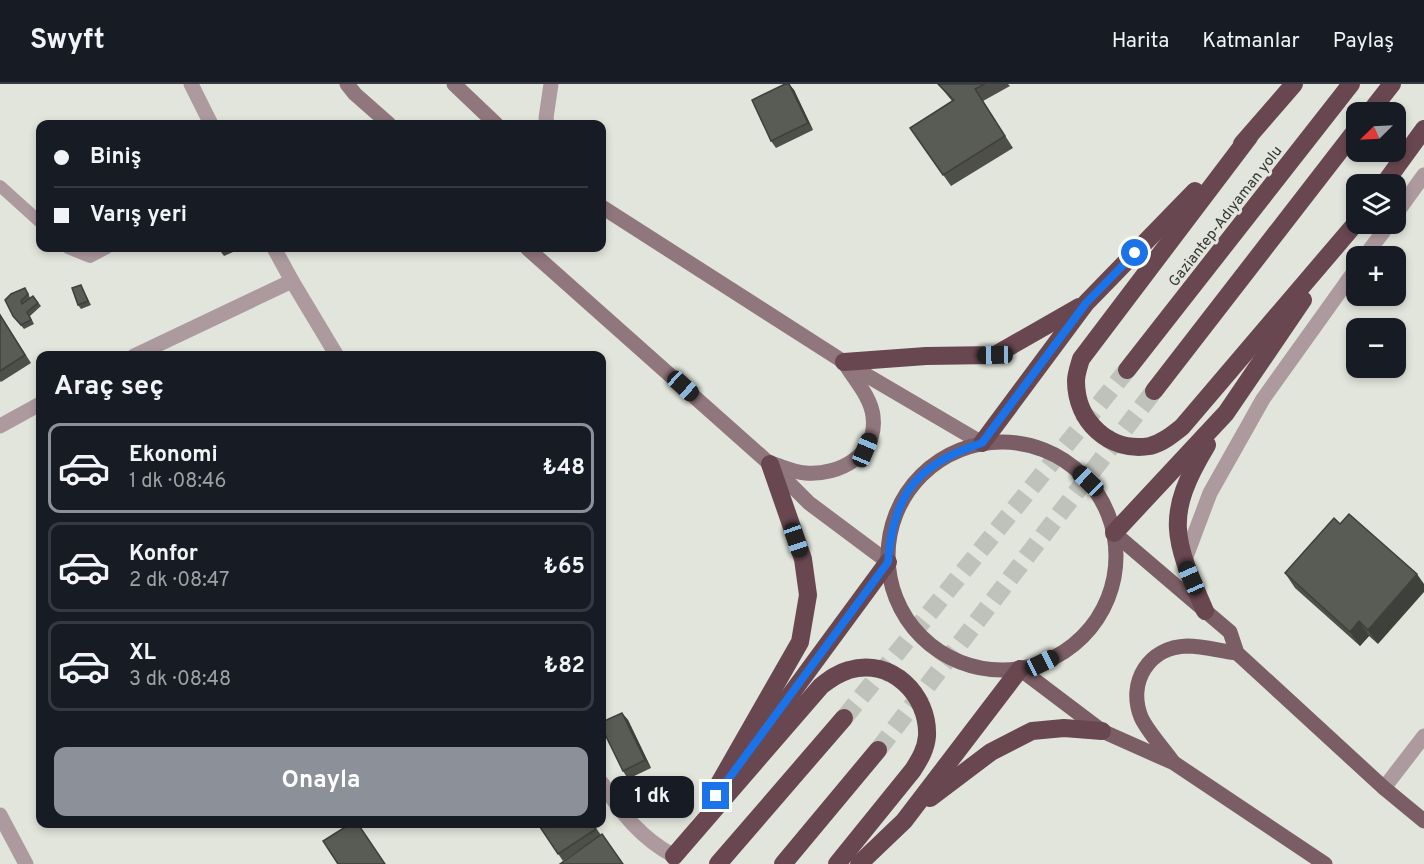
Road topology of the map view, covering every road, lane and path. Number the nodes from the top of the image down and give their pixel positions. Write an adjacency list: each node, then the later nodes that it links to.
1 (191, 84): 9 (street)
2 (347, 84): 10 (street)
3 (454, 84): 11 (street)
4 (551, 84): 12 (street)
5 (1294, 84): 14 (highway)
6 (1351, 84): 34 (highway, Gaziantep-Adıyaman yolu)
7 (1392, 84): 8 (highway)
8 (1378, 102)
9 (209, 120)
10 (384, 120)
11 (492, 120)
12 (547, 120)
13 (1424, 129): 16 (highway)
14 (1248, 137): 22 (highway); 30 (highway)
15 (1346, 143): 35 (highway)
16 (1391, 174)
17 (1424, 175): 19 (street)
18 (0, 186): 21 (lane)
19 (1406, 200)
20 (606, 210): 33 (street)
21 (36, 218)
22 (1347, 234)
23 (1348, 234): 37 (highway)
24 (78, 252): 25 (lane)
25 (99, 252)
26 (276, 252): 28 (street)
27 (532, 252): 40 (street)
28 (292, 281): 31 (street); 32 (street)
29 (1346, 283): 43 (street)
30 (1086, 303): 33 (highway); 39 (highway)
31 (145, 351)
32 (334, 351)
33 (844, 362): 39 (street); 40 (street)
34 (1127, 370)
35 (1154, 391)
36 (36, 406): 38 (street)
37 (1226, 413): 41 (highway); 43 (highway)
38 (0, 426)
39 (982, 443): 41 (main road); 42 (main road)
40 (770, 464): 42 (street); 54 (highway)
41 (1114, 533): 44 (main road); 46 (main road)
42 (888, 562): 46 (main road); 54 (highway)
43 (1184, 562): 44 (highway)
44 (1205, 611): 45 (main road)
45 (1237, 653): 51 (main road); 53 (main road)
46 (1020, 669): 48 (main road); 56 (highway)
47 (844, 718): 60 (highway)
48 (1102, 731): 51 (main road); 56 (highway)
49 (1424, 736): 53 (street)
50 (878, 750): 61 (highway)
51 (1174, 763): 64 (main road)
52 (606, 788): 58 (street)
53 (1384, 788): 57 (main road)
54 (702, 814): 58 (highway)
55 (0, 815): 59 (street)
56 (904, 820): 63 (highway)
57 (1424, 820)
58 (670, 860): 62 (highway)
59 (26, 864)
60 (718, 864)
61 (783, 864)
62 (837, 864)
63 (859, 864)
64 (1326, 864)

